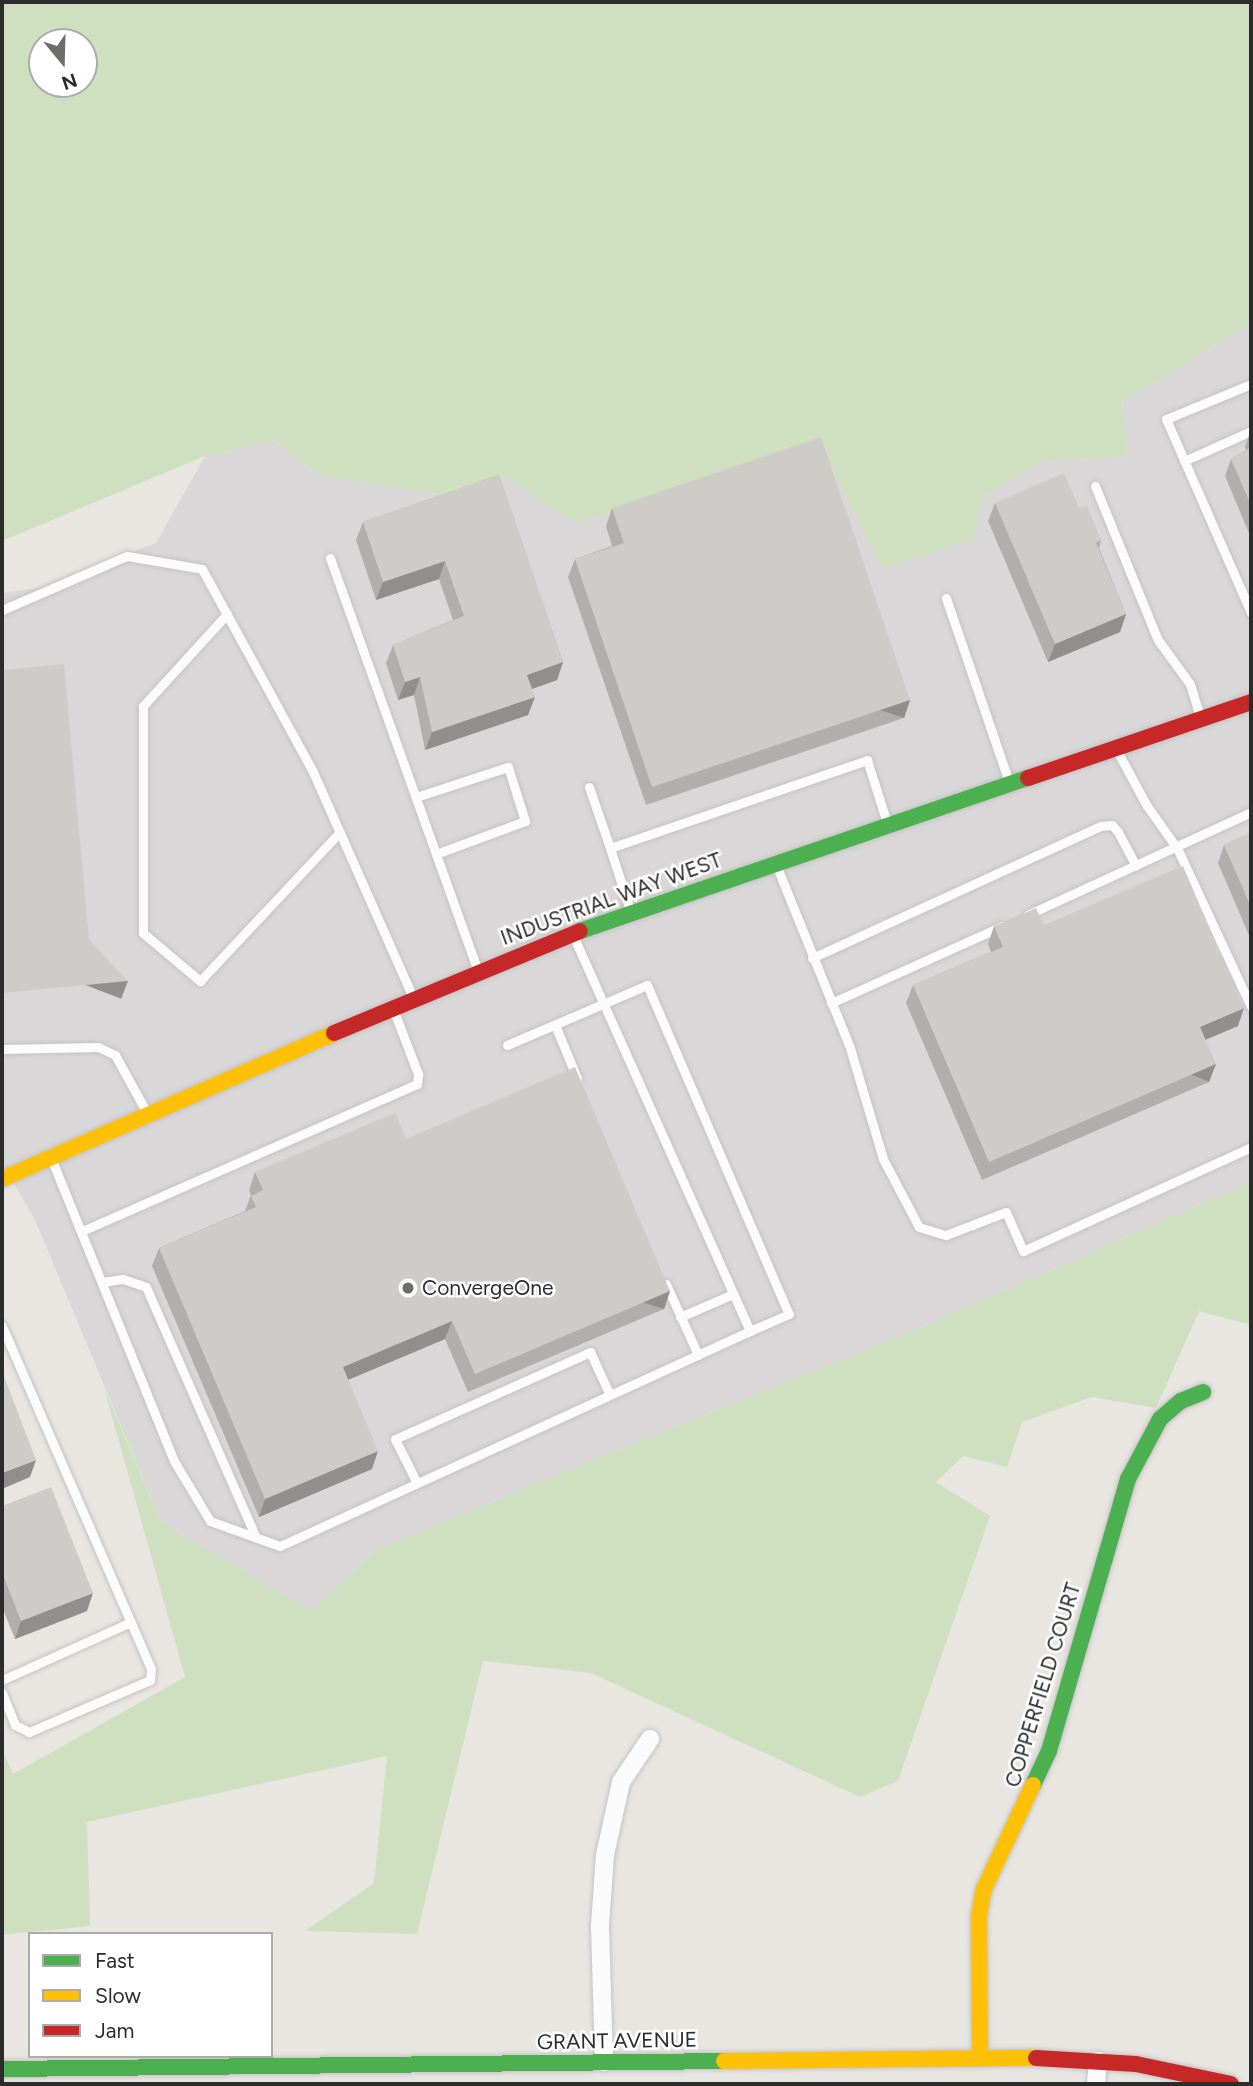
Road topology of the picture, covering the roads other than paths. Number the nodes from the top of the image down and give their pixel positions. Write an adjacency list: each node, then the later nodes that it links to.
1 (1251, 384): 3 (lane)
2 (1251, 431): 3 (lane)
3 (1184, 461): 8 (lane)
4 (1095, 486): 11 (lane)
5 (330, 558): 15 (lane)
6 (946, 598): 13 (lane)
7 (2, 610): 9 (lane)
8 (1251, 613)
9 (227, 614): 18 (lane); 18 (lane)
10 (1251, 702): 11 (street, INDUSTRIAL WAY WEST)
11 (1200, 719): 12 (street, INDUSTRIAL WAY WEST)
12 (1115, 748): 13 (street, INDUSTRIAL WAY WEST); 20 (lane)
13 (1010, 783): 17 (street, INDUSTRIAL WAY WEST)
14 (589, 787): 19 (lane)
15 (416, 797): 21 (lane); 21 (lane)
16 (1251, 812): 20 (lane)
17 (887, 825): 19 (lane); 22 (street, INDUSTRIAL WAY WEST)
18 (340, 832): 30 (lane)
19 (610, 848): 24 (lane)
20 (1177, 848): 23 (lane); 34 (lane)
21 (436, 854): 29 (lane)
22 (776, 863): 24 (street, INDUSTRIAL WAY WEST); 28 (lane)
23 (1136, 866): 25 (lane); 28 (lane)
24 (631, 913): 27 (street, INDUSTRIAL WAY WEST)
25 (1022, 918)
26 (1009, 923): 31 (lane)
27 (572, 934): 29 (street, INDUSTRIAL WAY WEST); 32 (lane)
28 (812, 958): 31 (lane)
29 (478, 971): 30 (street, INDUSTRIAL WAY WEST)
30 (414, 998): 33 (street, INDUSTRIAL WAY WEST)
31 (831, 1003): 40 (lane)
32 (603, 1004): 35 (lane); 46 (lane); 49 (lane)
33 (392, 1007): 39 (street, INDUSTRIAL WAY WEST); 43 (lane)
34 (1251, 1007)
35 (555, 1025): 36 (lane); 38 (lane)
36 (507, 1045)
37 (2, 1049): 39 (lane)
38 (582, 1088)
39 (148, 1114): 41 (street, INDUSTRIAL WAY WEST)
40 (1251, 1147)
41 (51, 1157): 42 (street, INDUSTRIAL WAY WEST); 43 (lane)
42 (2, 1179)
43 (82, 1231): 45 (lane)
44 (664, 1279): 47 (lane)
45 (103, 1282): 54 (lane); 54 (lane)
46 (733, 1294): 47 (lane); 49 (lane)
47 (680, 1317): 50 (lane)
48 (2, 1328): 55 (lane)
49 (750, 1331): 50 (lane)
50 (698, 1355): 52 (lane)
51 (1203, 1392): 59 (street, COPPERFIELD COURT)
52 (610, 1395): 53 (lane); 53 (lane)
53 (417, 1483): 54 (lane)
54 (256, 1537)
55 (131, 1622): 56 (lane); 57 (lane)
56 (2, 1680)
57 (2, 1693)
58 (650, 1740): 61 (street)
59 (980, 2058): 60 (street, GRANT AVENUE); 61 (street, GRANT AVENUE)
60 (1098, 2061): 63 (street); 64 (street, GRANT AVENUE)
61 (604, 2062): 62 (street, GRANT AVENUE)
62 (2, 2069)
63 (1096, 2084)
64 (1231, 2084)

